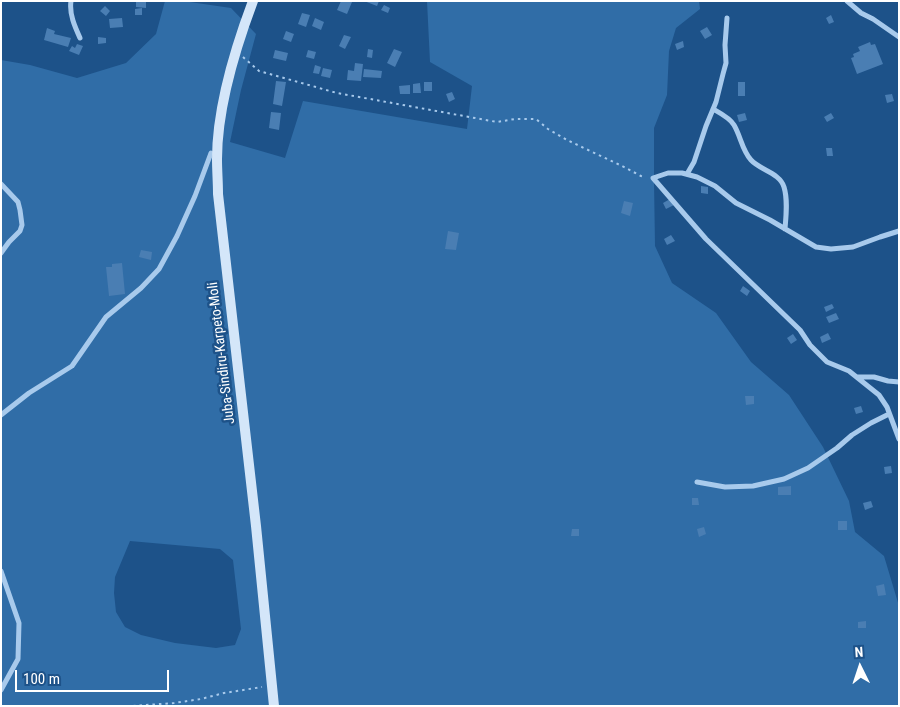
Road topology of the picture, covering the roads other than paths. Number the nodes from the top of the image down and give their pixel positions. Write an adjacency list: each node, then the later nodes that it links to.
1 (71, 1): 6 (street)
2 (253, 1): 22 (main road, Juba-Sindiru-Karpeto-Moli)
3 (847, 1): 5 (street)
4 (727, 18): 7 (street)
5 (899, 37)
6 (80, 38)
7 (713, 108): 9 (street); 11 (street)
8 (211, 153): 17 (street)
9 (686, 174): 11 (street); 14 (street)
10 (1, 184): 13 (street)
11 (785, 230): 12 (street)
12 (899, 231)
13 (1, 253)
14 (857, 377): 15 (street); 16 (street)
15 (899, 382)
16 (889, 414): 18 (street); 19 (street)
17 (1, 415)
18 (899, 439)
19 (697, 482)
20 (1, 571): 21 (street)
21 (1, 690)
22 (274, 706)

